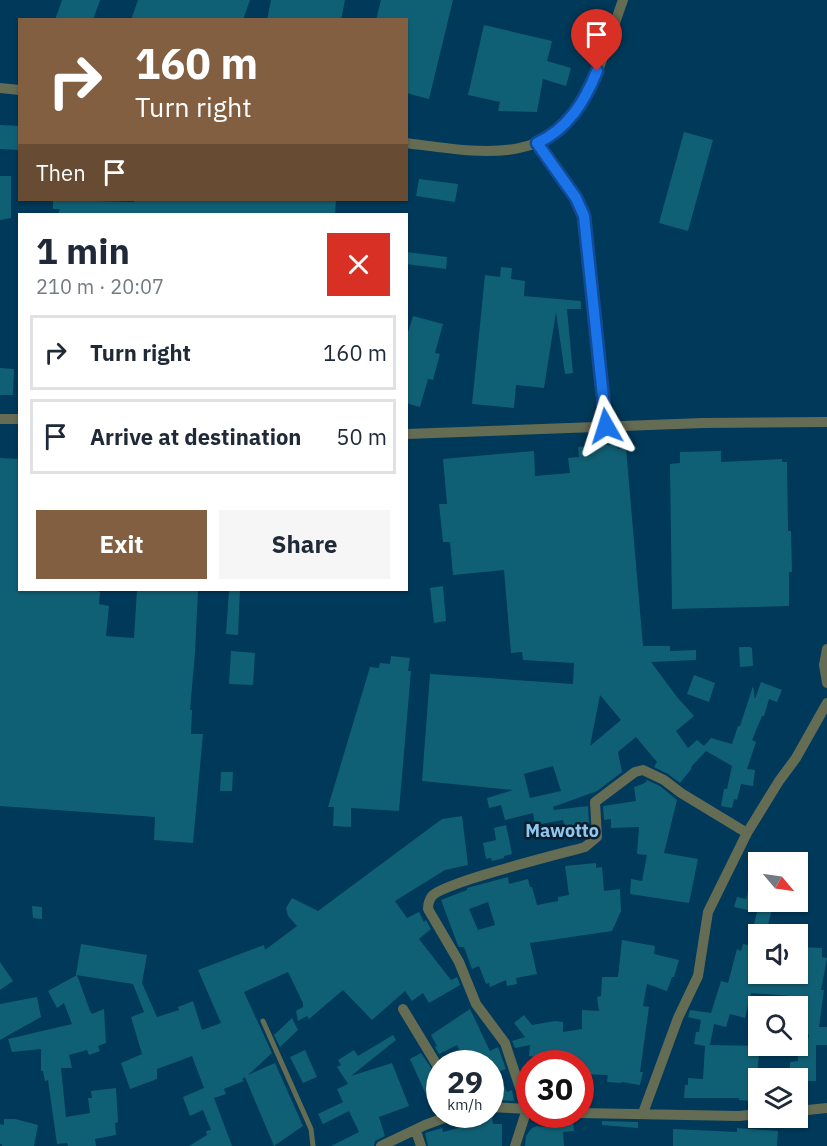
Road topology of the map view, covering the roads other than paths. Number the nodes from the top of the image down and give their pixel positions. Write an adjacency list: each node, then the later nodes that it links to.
1 (623, 0): 5 (street)
2 (0, 88): 3 (street)
3 (18, 90)
4 (408, 142): 5 (street)
5 (537, 143): 9 (street)
6 (0, 418): 7 (street)
7 (18, 419)
8 (827, 422): 9 (street)
9 (606, 426): 10 (street)
10 (408, 434)
11 (827, 649): 12 (street)
12 (827, 683)
13 (827, 703): 14 (street)
14 (747, 833): 18 (street); 22 (street)
15 (403, 1009): 17 (street)
16 (263, 1021): 27 (lane)
17 (428, 1050)
18 (516, 1076)
19 (827, 1108): 20 (street)
20 (808, 1110)
21 (594, 1113): 22 (street)
22 (643, 1113): 23 (street)
23 (748, 1115)
24 (426, 1127): 26 (street)
25 (521, 1128): 30 (street)
26 (416, 1131): 28 (street); 29 (street)
27 (313, 1146)
28 (381, 1146)
29 (421, 1146)
30 (515, 1146)

